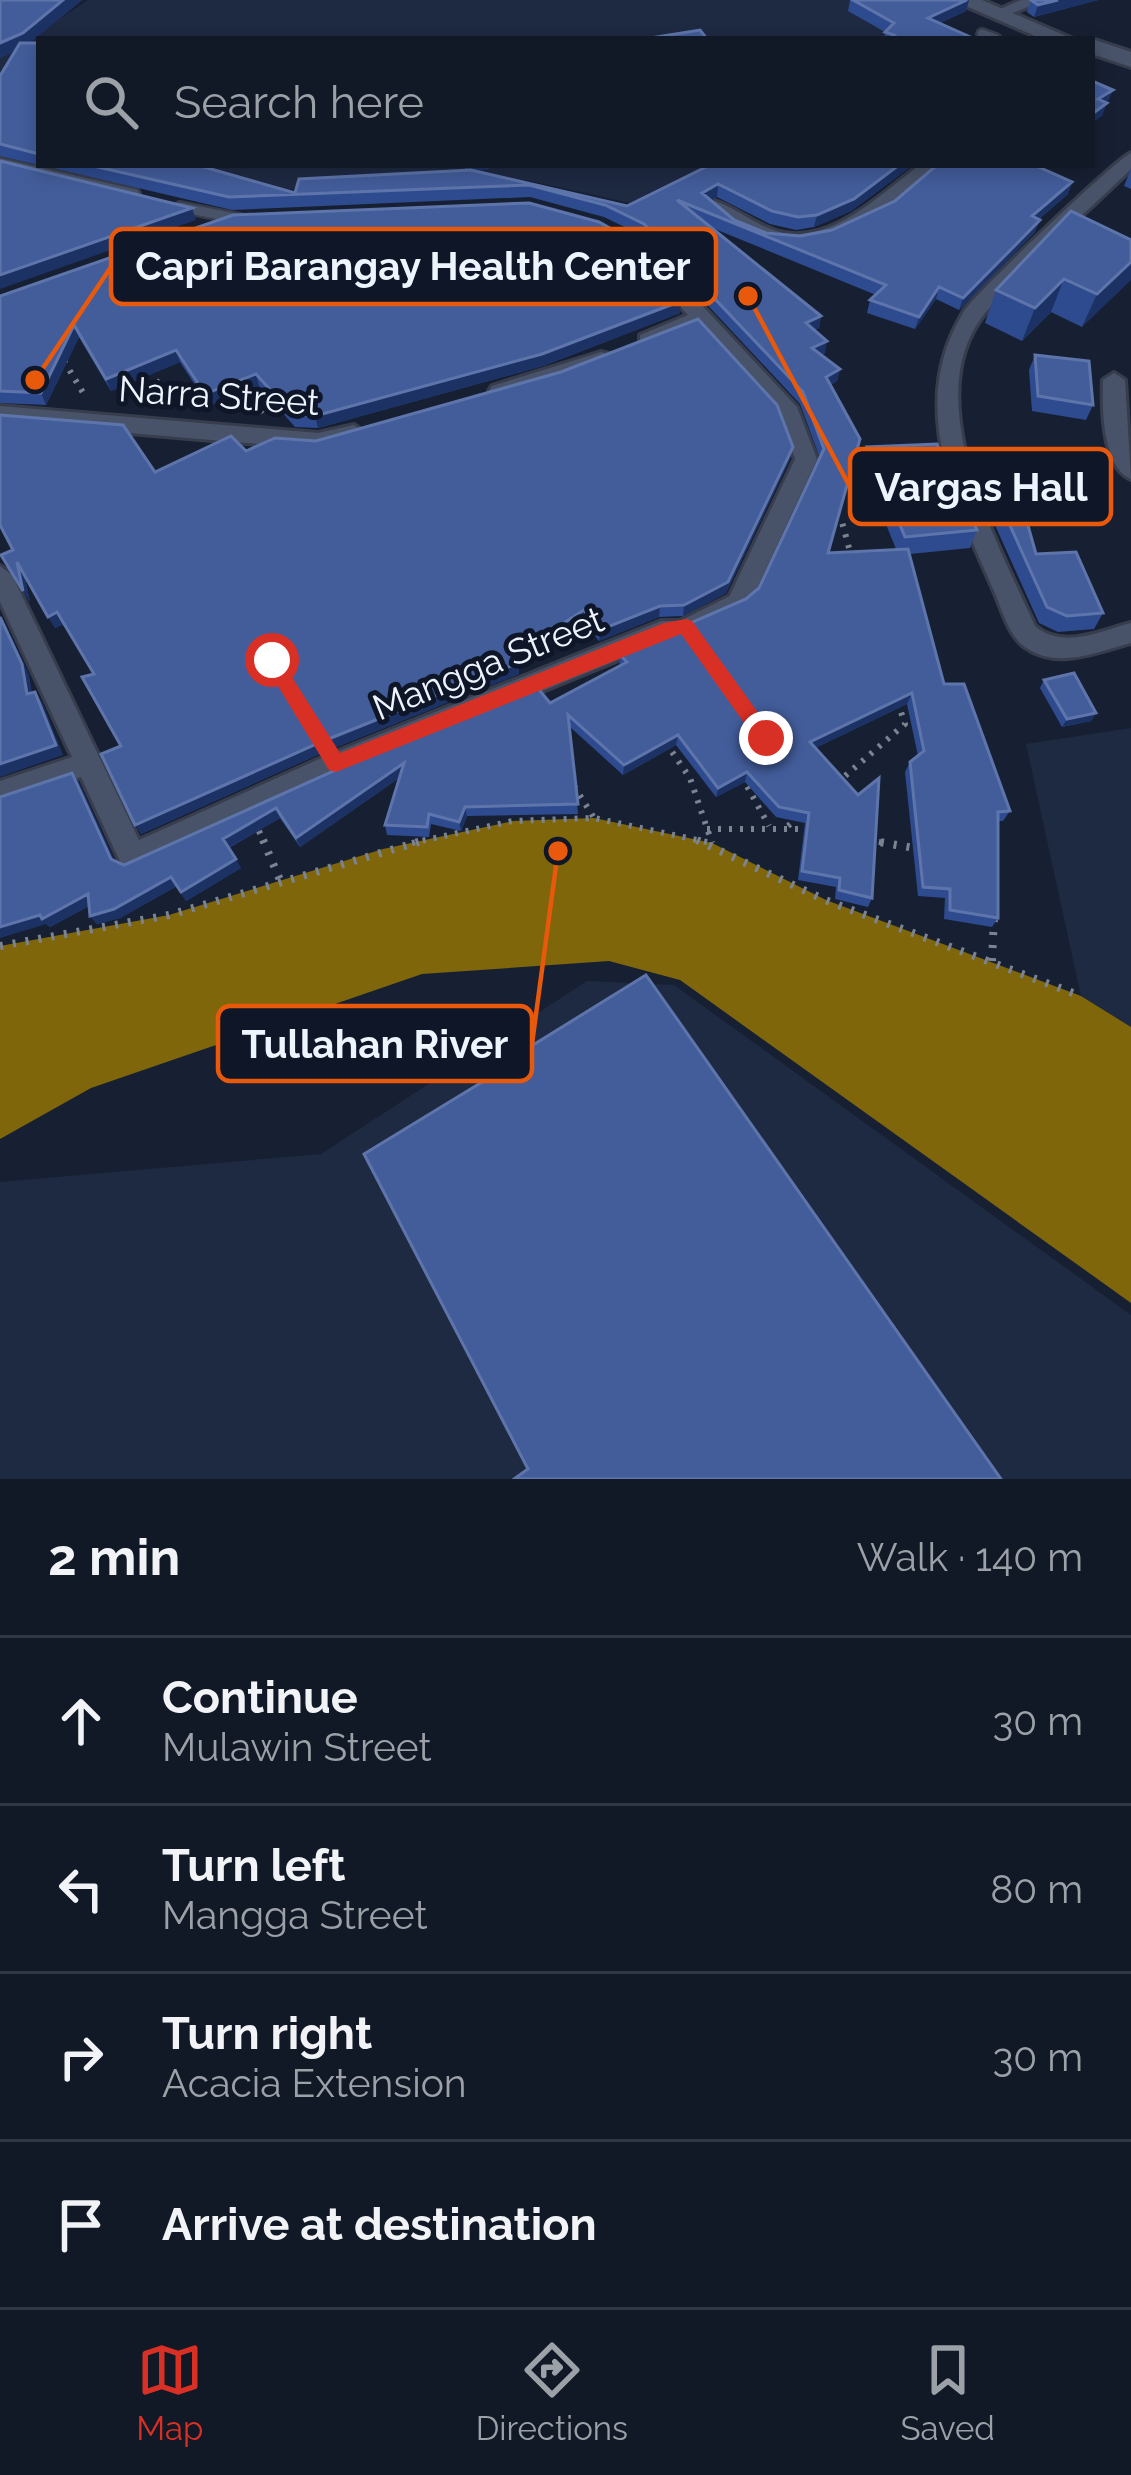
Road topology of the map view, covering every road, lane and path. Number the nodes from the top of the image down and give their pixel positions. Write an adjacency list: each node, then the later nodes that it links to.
1 (963, 0): 3 (street)
2 (1037, 0): 3 (street)
3 (997, 14): 6 (street)
4 (982, 34): 5 (lane)
5 (988, 36)
6 (1054, 36)
7 (1095, 47): 8 (street)
8 (1128, 58)
9 (1131, 159): 36 (street)
10 (0, 163): 12 (lane)
11 (928, 168): 14 (street)
12 (155, 200)
13 (171, 205): 15 (lane)
14 (715, 207)
15 (230, 219): 16 (lane); 17 (street)
16 (262, 219)
17 (196, 231)
18 (625, 239): 19 (street)
19 (702, 316): 24 (street); 31 (street)
20 (55, 346): 26 (path)
21 (150, 372): 27 (path)
22 (1114, 380): 30 (street)
23 (240, 382): 29 (path)
24 (470, 400)
25 (0, 414): 26 (street, Narra Street)
26 (99, 419): 27 (street, Narra Street)
27 (188, 428): 29 (street, Narra Street)
28 (372, 429): 29 (street, Narra Street)
29 (281, 438)
30 (1131, 471)
31 (783, 509): 32 (path); 34 (street)
32 (854, 565)
33 (0, 575): 39 (street)
34 (740, 597): 35 (lane, Mangga Street)
35 (670, 628): 44 (street, Mangga Street)
36 (1131, 633)
37 (897, 698): 43 (path)
38 (658, 730): 49 (path)
39 (88, 764): 42 (street); 44 (street, Mangga Street)
40 (740, 772): 47 (path)
41 (568, 778): 46 (path)
42 (0, 794)
43 (821, 797)
44 (248, 803): 54 (path)
45 (805, 811): 48 (path)
46 (594, 818): 52 (path); 54 (path)
47 (769, 826): 48 (path); 49 (path)
48 (788, 826): 50 (path)
49 (707, 829): 52 (path)
50 (811, 830)
51 (858, 838): 53 (path)
52 (712, 843): 57 (path)
53 (927, 850)
54 (280, 880): 56 (path)
55 (994, 902): 57 (path)
56 (0, 946)
57 (992, 961): 58 (path)
58 (1081, 996)

